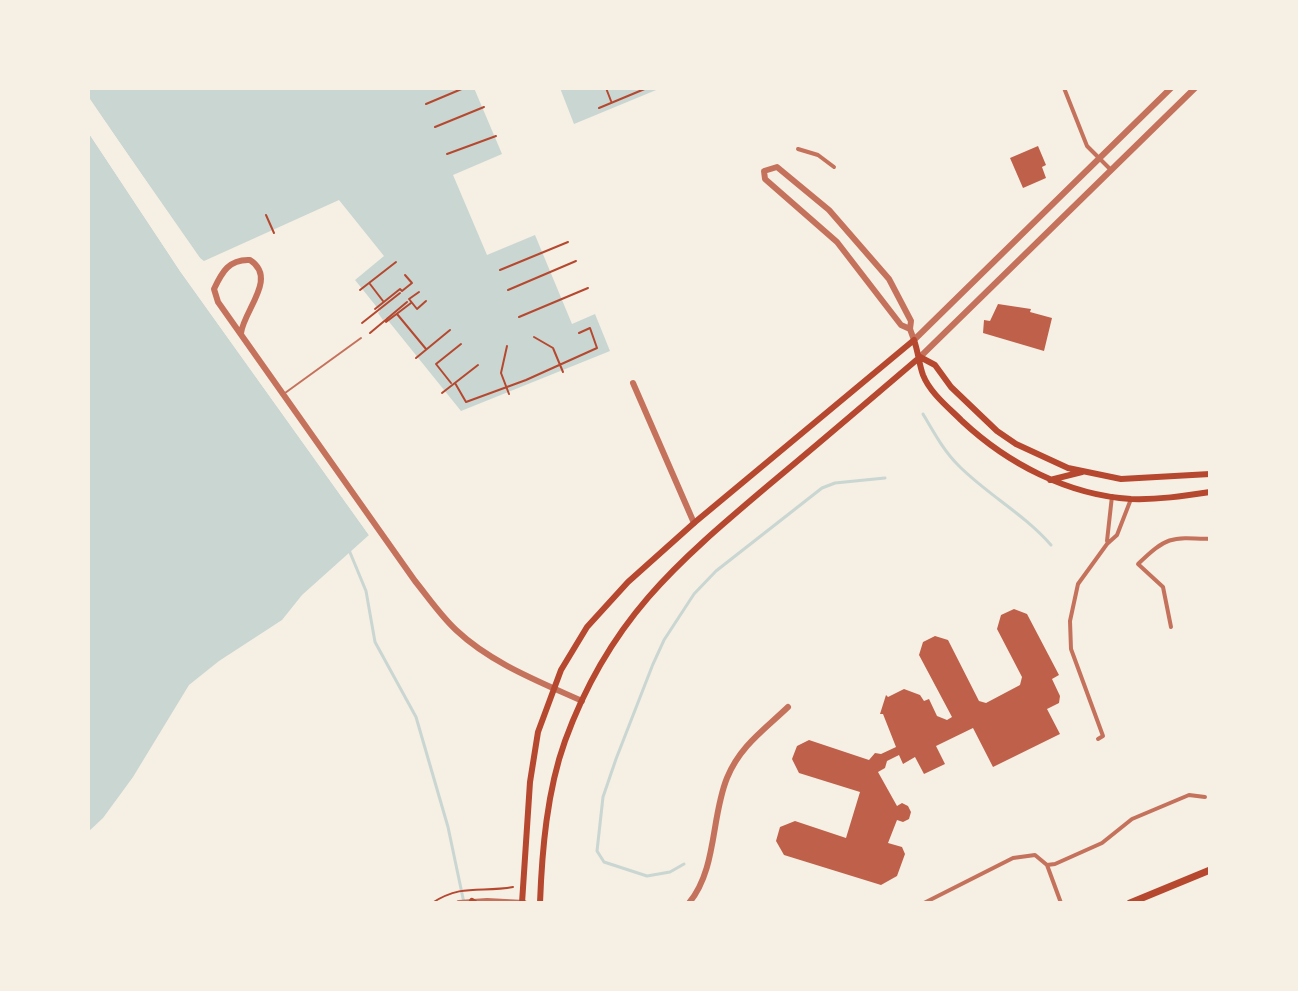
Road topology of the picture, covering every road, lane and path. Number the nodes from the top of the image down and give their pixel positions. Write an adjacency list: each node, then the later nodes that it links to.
1 (464, 88): 8 (path)
2 (606, 88): 7 (path)
3 (647, 88): 7 (path)
4 (1064, 88): 15 (street)
5 (1171, 88): 15 (street)
6 (1195, 88): 17 (street)
7 (612, 103): 10 (path)
8 (426, 104)
9 (484, 107): 11 (path)
10 (599, 108)
11 (435, 127)
12 (496, 136): 14 (path)
13 (798, 149): 16 (street)
14 (447, 154)
15 (1099, 158): 17 (street); 48 (street)
16 (834, 167)
17 (1112, 171): 52 (street)
18 (266, 215): 19 (path)
19 (274, 233)
20 (852, 236): 22 (street); 22 (street); 41 (street)
21 (568, 242): 25 (path)
22 (839, 245): 41 (street)
23 (576, 261): 30 (path)
24 (396, 262): 27 (path)
25 (500, 270)
26 (405, 275): 34 (path)
27 (369, 283): 29 (path); 34 (path)
28 (588, 288): 38 (path)
29 (360, 290)
30 (508, 290)
31 (419, 292): 35 (path)
32 (400, 293): 40 (path)
33 (426, 301): 35 (path)
34 (384, 302): 36 (path)
35 (409, 302): 37 (path); 44 (path)
36 (375, 309)
37 (397, 314): 39 (path); 51 (path)
38 (519, 317)
39 (386, 322)
40 (362, 323)
41 (910, 329): 48 (street)
42 (450, 330): 51 (path)
43 (241, 333): 43 (street); 61 (street)
44 (370, 333)
45 (579, 333): 54 (path)
46 (534, 337): 54 (path)
47 (361, 338): 61 (lane)
48 (914, 340): 52 (main road); 69 (main road)
49 (461, 344): 57 (path)
50 (507, 346): 59 (path)
51 (426, 349): 53 (path)
52 (920, 357): 63 (main road); 65 (main road); 70 (main road)
53 (416, 358)
54 (560, 363): 56 (path); 59 (path)
55 (478, 365): 57 (path)
56 (563, 372)
57 (453, 383): 59 (path); 60 (path)
58 (633, 383): 69 (street)
59 (506, 385): 62 (path)
60 (442, 393)
61 (284, 394): 74 (street)
62 (509, 394)
63 (1083, 472): 64 (main road); 65 (main road)
64 (1210, 474)
65 (1050, 480): 67 (main road)
66 (1210, 492): 68 (main road)
67 (1112, 496): 68 (main road); 72 (street)
68 (1131, 499): 72 (street)
69 (694, 523): 70 (main road); 74 (main road)
70 (706, 538): 75 (main road)
71 (1210, 539): 73 (street)
72 (1107, 544): 77 (street)
73 (1171, 627)
74 (554, 688): 75 (street); 85 (main road)
75 (582, 701): 86 (main road)
76 (788, 707): 87 (street)
77 (1098, 739)
78 (1205, 797): 79 (street)
79 (1047, 865): 88 (street); 89 (street)
80 (1210, 870): 90 (highway)
81 (513, 887): 83 (path)
82 (473, 902): 84 (street); 85 (street)
83 (432, 903)
84 (459, 903)
85 (523, 903)
86 (540, 903)
87 (689, 903)
88 (924, 903)
89 (1061, 903)
90 (1130, 903)

